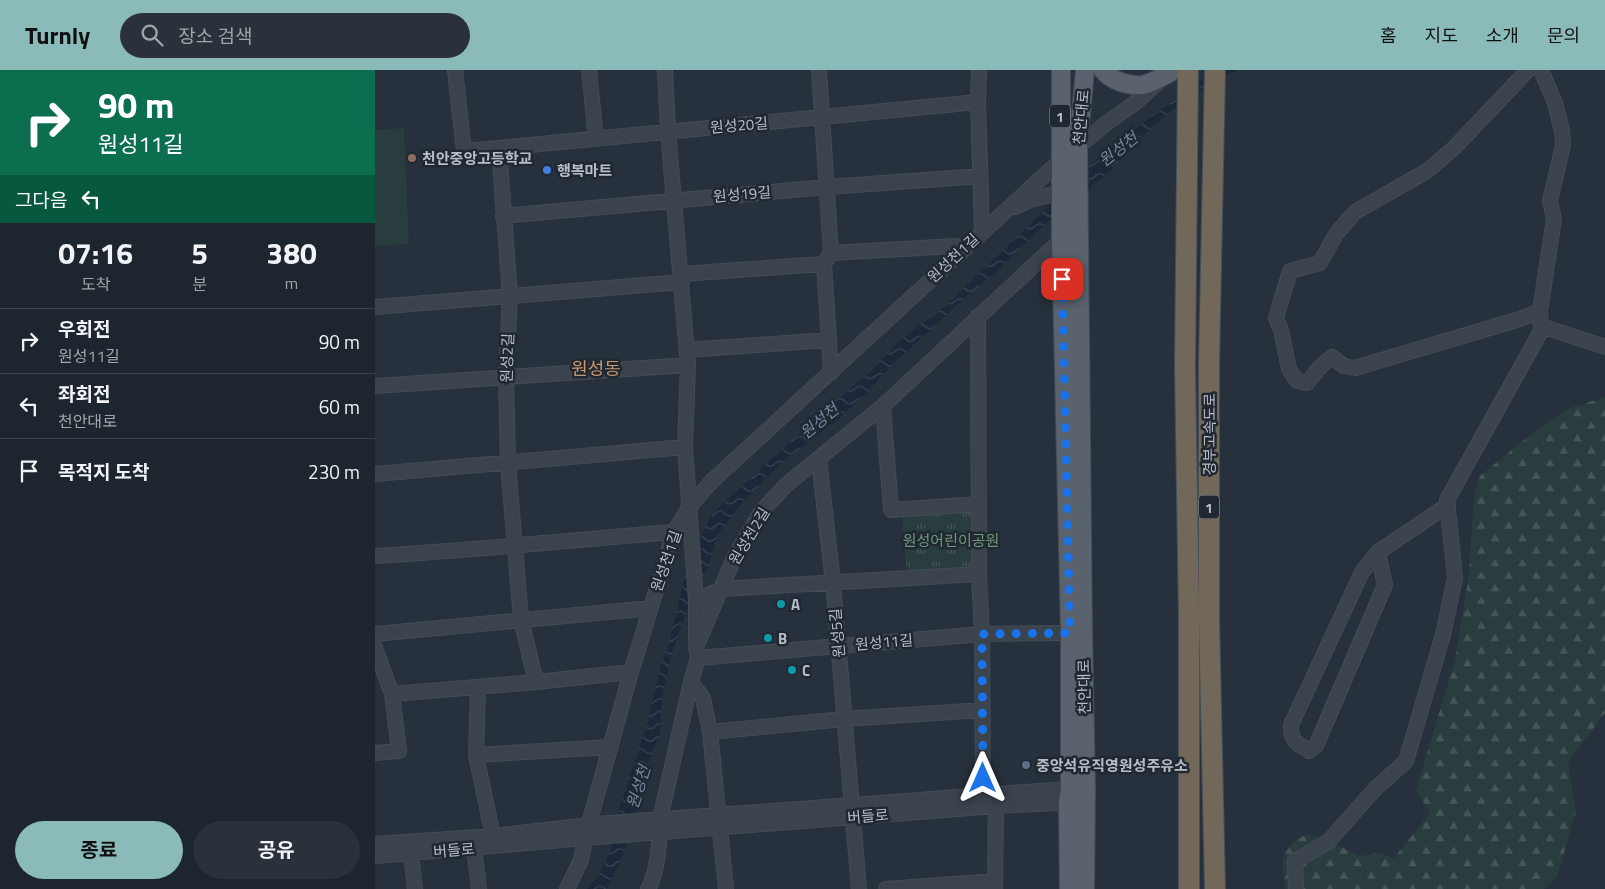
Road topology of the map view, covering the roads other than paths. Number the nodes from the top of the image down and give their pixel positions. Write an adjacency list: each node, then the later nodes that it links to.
1 (455, 70): 18 (street)
2 (589, 70): 16 (street)
3 (665, 70): 15 (street)
4 (819, 70): 14 (street)
5 (979, 70): 13 (street)
6 (1061, 70): 19 (main road, 천안대로 / 1)
7 (1085, 70): 17 (main road, 천안대로 / 1)
8 (1103, 70): 12 (main road)
9 (1215, 70): 101 (highway, 경부고속도로 / 1)
10 (1528, 70): 33 (street)
11 (1541, 70): 33 (street)
12 (1178, 71): 17 (street, 원성천1길); 100 (highway, 경부고속도로 / 1)
13 (978, 102): 14 (street, 원성20길); 20 (street)
14 (821, 118): 15 (street, 원성20길); 21 (street)
15 (668, 131): 16 (street, 원성20길); 23 (street)
16 (596, 139): 18 (street, 원성20길)
17 (1078, 146): 19 (street, 원성천1길); 79 (main road, 천안대로 / 1)
18 (499, 148): 25 (street, 원성2길)
19 (1061, 168): 24 (street, 원성천1길); 27 (main road, 1)
20 (981, 176): 21 (street, 원성19길); 26 (street)
21 (827, 187): 23 (street, 원성19길); 29 (street)
22 (1055, 194): 24 (street)
23 (674, 200): 25 (street, 원성19길); 30 (street)
24 (1006, 210): 26 (street, 원성천1길)
25 (503, 216): 31 (street, 원성2길)
26 (982, 232): 28 (street, 원성천1길)
27 (1061, 234): 34 (street, 원성천2길); 61 (main road, 천안대로 / 1)
28 (960, 251): 29 (street); 40 (street, 원성천1길)
29 (827, 258): 30 (street); 36 (street)
30 (681, 278): 31 (street); 38 (street)
31 (510, 296): 32 (street); 41 (street, 원성2길)
32 (375, 307)
33 (1540, 311): 35 (street)
34 (978, 316): 43 (street, 원성천2길); 48 (street)
35 (1541, 326): 37 (street); 49 (street)
36 (828, 340): 38 (street); 40 (street)
37 (1605, 347)
38 (687, 350): 39 (street)
39 (688, 365): 41 (street); 44 (street)
40 (831, 373): 50 (street, 원성천1길)
41 (505, 377): 42 (street); 46 (street, 원성2길)
42 (375, 386)
43 (883, 406): 45 (street, 원성천2길); 48 (street)
44 (685, 448): 46 (street); 50 (street)
45 (819, 460): 56 (street, 원성5길); 57 (street, 원성천2길)
46 (508, 462): 47 (street); 52 (street, 원성2길)
47 (375, 474)
48 (979, 504): 55 (street)
49 (1447, 505): 53 (street); 102 (street)
50 (690, 506): 51 (street, 원성천1길); 58 (street)
51 (674, 532): 52 (street); 59 (street, 원성천1길)
52 (516, 544): 54 (street); 60 (street, 원성2길)
53 (1379, 552): 53 (street)
54 (375, 556)
55 (979, 574): 56 (street); 63 (street)
56 (833, 582): 57 (street); 64 (street, 원성5길)
57 (721, 590): 58 (street); 66 (street, 원성천2길)
58 (696, 600): 66 (street)
59 (651, 608): 60 (street); 67 (street, 원성천1길)
60 (521, 619): 62 (street); 68 (street, 원성2길)
61 (1070, 633): 63 (street, 원성11길); 79 (main road, 천안대로 / 1)
62 (375, 634)
63 (982, 634): 64 (street, 원성11길); 72 (street)
64 (838, 646): 66 (street, 원성11길); 73 (street, 원성5길)
65 (375, 648): 71 (street)
66 (697, 652): 69 (street, 원성천2길)
67 (631, 672): 68 (street); 75 (street, 원성천1길)
68 (536, 682): 70 (street)
69 (691, 682): 74 (street); 83 (street, 원성천2길)
70 (478, 687): 71 (street); 77 (street, 버들로)
71 (392, 694): 76 (street)
72 (983, 710): 73 (street); 78 (street)
73 (844, 720): 74 (street); 81 (street, 원성5길)
74 (710, 732): 82 (street)
75 (611, 747): 77 (street); 84 (street, 원성천1길)
76 (375, 753)
77 (476, 755): 85 (street, 버들로)
78 (983, 795): 79 (street, 버들로); 81 (street, 버들로)
79 (1077, 795): 80 (street, 버들로); 98 (main road, 천안대로 / 1); 99 (main road, 천안대로 / 1)
80 (996, 806): 81 (street, 버들로); 90 (street)
81 (851, 812): 82 (street, 버들로); 96 (street, 원성5길)
82 (720, 821): 83 (street, 버들로); 95 (street)
83 (656, 826): 84 (street, 버들로); 91 (street, 원성천2길)
84 (591, 831): 85 (street, 버들로); 87 (street, 버들로); 94 (street, 원성천1길)
85 (493, 836): 86 (street, 버들로)
86 (375, 844)
87 (474, 848): 88 (street, 버들로); 93 (street)
88 (411, 854): 89 (street, 버들로); 92 (street)
89 (375, 856)
90 (995, 885): 97 (street)
91 (654, 887)
92 (415, 889)
93 (479, 889)
94 (567, 889)
95 (726, 889)
96 (859, 889)
97 (885, 889)
98 (1069, 889)
99 (1085, 889)
100 (1189, 889)
101 (1215, 889)
102 (1296, 889)

